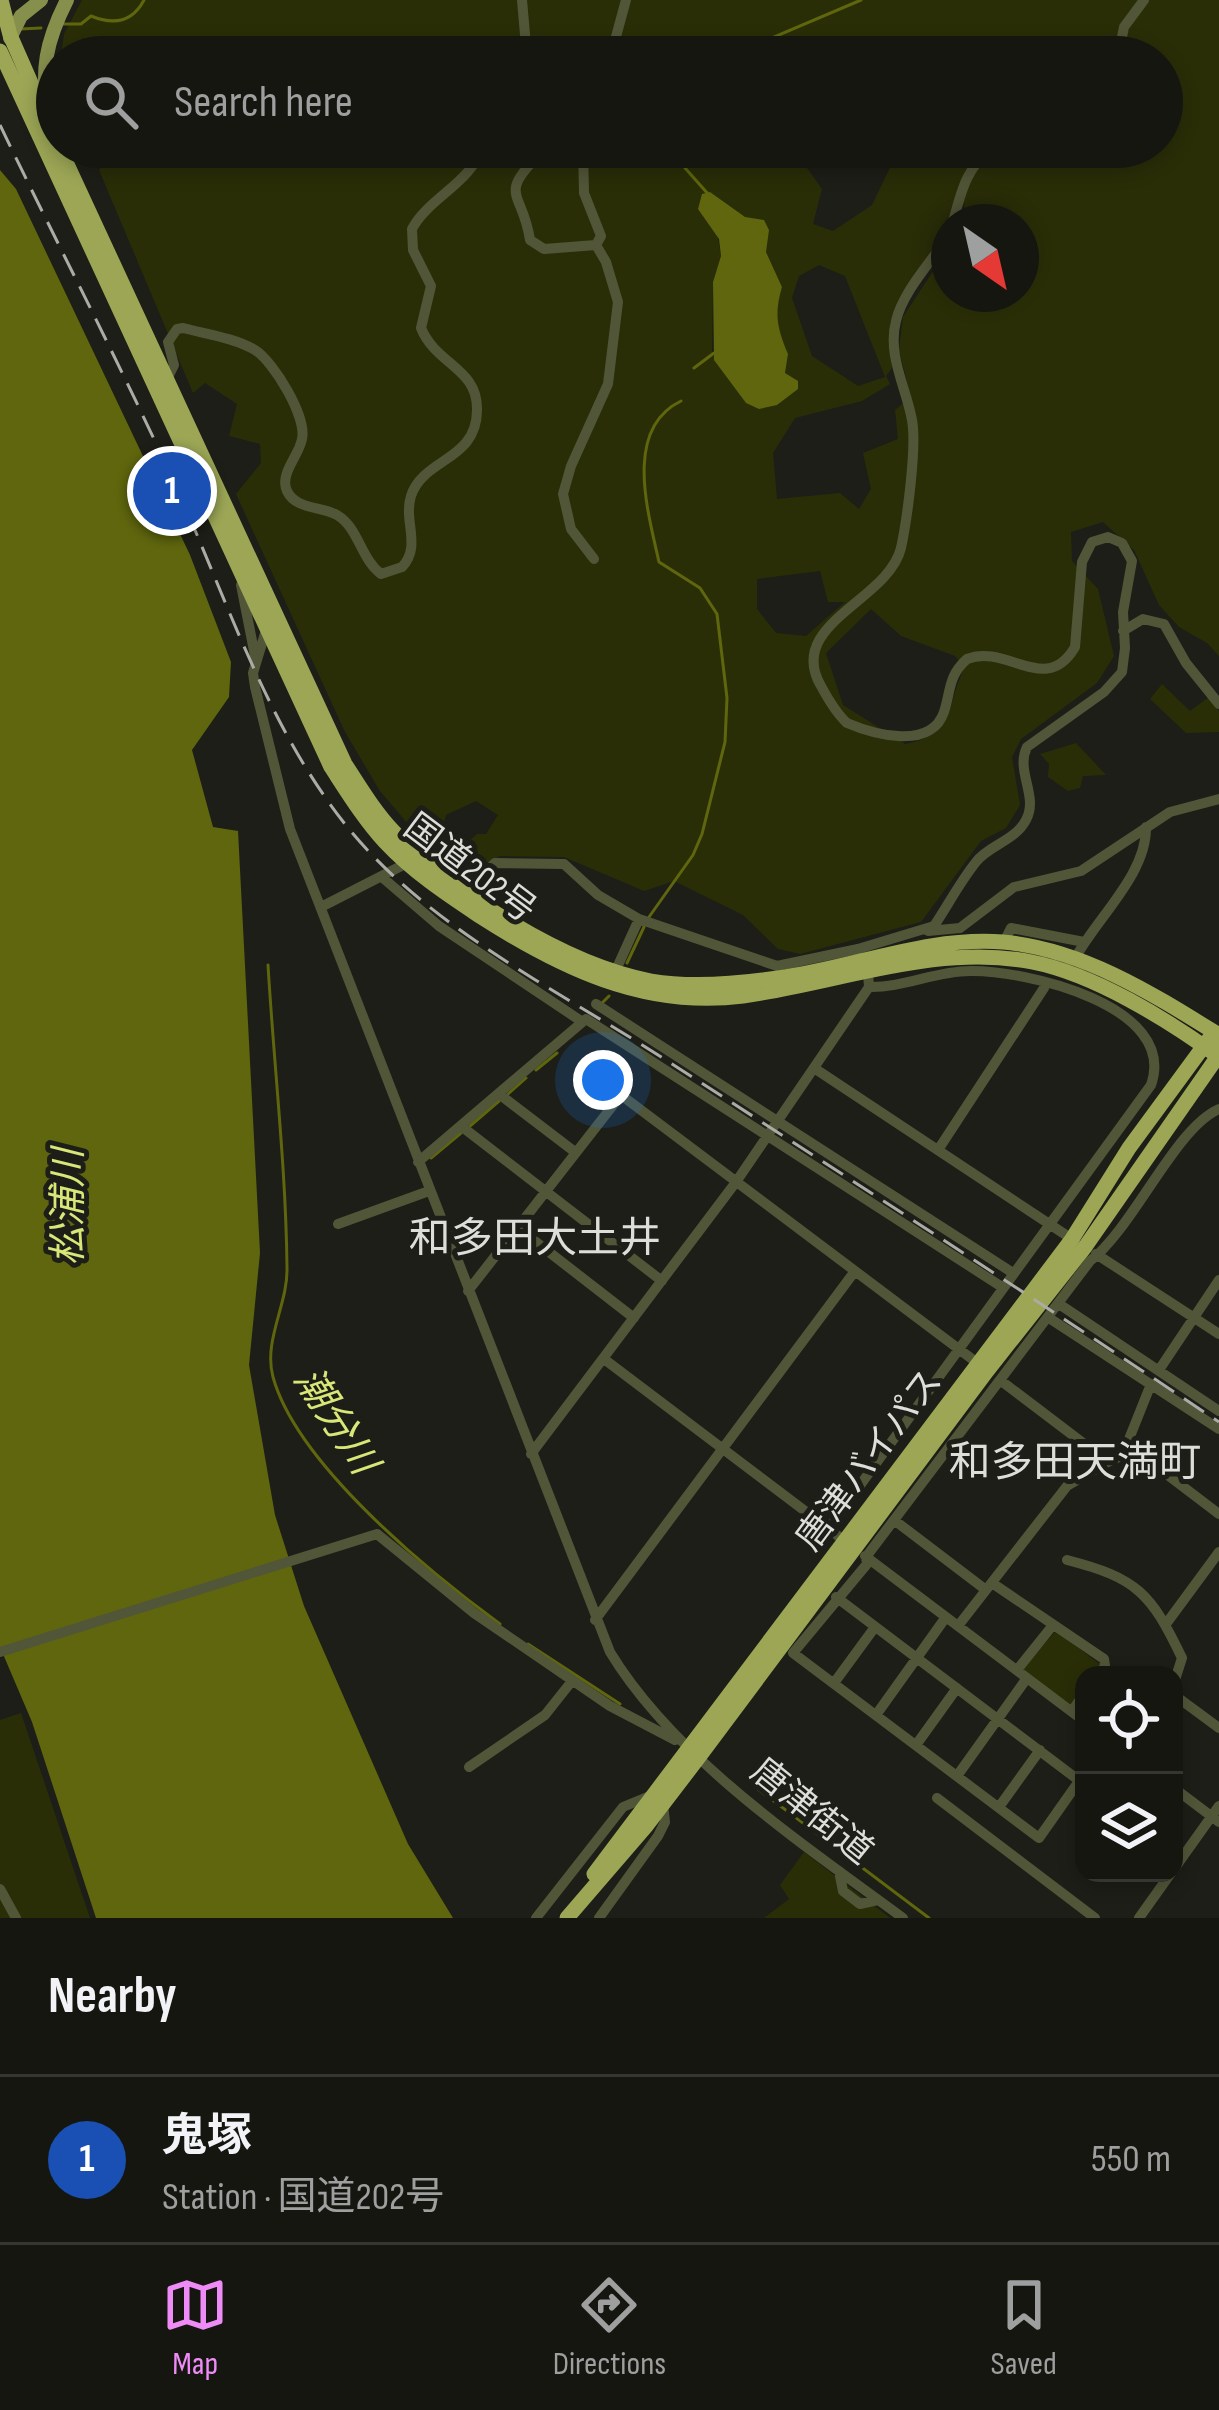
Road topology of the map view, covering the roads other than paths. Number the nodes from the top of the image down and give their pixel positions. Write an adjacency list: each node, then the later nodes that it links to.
1 (2, 0): 7 (highway, 国道202号)
2 (41, 0): 7 (main road)
3 (67, 0): 8 (main road)
4 (522, 0): 9 (street)
5 (626, 0): 10 (street)
6 (1144, 0): 11 (street)
7 (10, 35): 13 (main road); 14 (highway, 国道202号)
8 (50, 36)
9 (525, 36)
10 (616, 36)
11 (1122, 36)
12 (0, 51): 13 (highway, 国道202号)
13 (13, 85): 15 (highway, 国道202号)
14 (36, 95)
15 (36, 134)
16 (52, 168): 27 (highway, 国道202号)
17 (69, 168): 25 (highway, 国道202号)
18 (470, 168): 25 (street)
19 (526, 168): 23 (street)
20 (583, 168): 23 (street)
21 (973, 168): 22 (street)
22 (958, 204)
23 (596, 245): 26 (street)
24 (931, 264): 29 (street)
25 (167, 379): 28 (highway, 国道202号)
26 (594, 559)
27 (237, 566): 30 (highway, 国道202号); 31 (street)
28 (267, 594): 30 (street); 35 (highway, 国道202号)
29 (1123, 631): 32 (street); 38 (street)
30 (267, 632): 31 (street); 35 (highway, 国道202号)
31 (256, 664): 39 (street)
32 (1219, 704)
33 (1219, 799): 34 (street)
34 (1146, 827): 41 (street); 43 (street)
35 (413, 860): 36 (street); 37 (highway, 国道202号); 44 (highway, 国道202号)
36 (383, 878): 39 (street); 50 (street)
37 (460, 887): 40 (street); 45 (highway, 国道202号)
38 (954, 895): 41 (street); 42 (street)
39 (321, 908): 62 (street)
40 (639, 919): 45 (street); 46 (street)
41 (970, 922): 42 (street)
42 (928, 931): 44 (street)
43 (1072, 963): 44 (highway, 国道202号); 44 (highway, 国道202号); 49 (highway, 国道202号); 51 (street); 52 (highway, 国道202号)
44 (864, 968): 46 (highway, 国道202号); 54 (street)
45 (615, 972): 46 (highway, 国道202号)
46 (776, 973)
47 (1044, 988): 60 (street)
48 (596, 1004): 57 (street)
49 (1150, 1014): 51 (street); 52 (highway, 国道202号)
50 (581, 1021): 55 (street); 59 (street)
51 (1138, 1030): 67 (street)
52 (1214, 1034): 53 (highway, 唐津バイパス); 69 (highway, 唐津バイパス)
53 (1219, 1057): 69 (highway, 唐津バイパス)
54 (814, 1068): 57 (street); 60 (street)
55 (499, 1094): 58 (street); 61 (street)
56 (1219, 1109): 69 (street)
57 (778, 1120): 59 (street); 71 (street)
58 (461, 1126): 62 (street); 65 (street)
59 (768, 1136): 63 (street); 74 (street)
60 (938, 1150): 67 (street)
61 (575, 1152): 63 (street); 65 (street)
62 (418, 1162): 64 (street)
63 (736, 1182): 70 (street); 73 (street)
64 (429, 1191): 66 (street); 75 (street)
65 (545, 1192): 68 (street); 73 (street)
66 (338, 1223)
67 (1049, 1224): 69 (street); 71 (street)
68 (518, 1228): 75 (street); 78 (street)
69 (1085, 1247): 76 (street); 77 (street); 84 (highway, 唐津バイパス)
70 (854, 1271): 81 (street); 88 (street)
71 (1013, 1273): 74 (street)
72 (1219, 1280): 77 (street)
73 (662, 1281): 78 (street)
74 (1002, 1287): 81 (street)
75 (468, 1291): 89 (street)
76 (1059, 1304): 79 (street); 83 (street)
77 (1194, 1317): 80 (street); 83 (street)
78 (634, 1318): 82 (street)
79 (1049, 1318): 84 (street); 85 (street)
80 (1219, 1334)
81 (956, 1348): 84 (street); 94 (street)
82 (604, 1359): 88 (street); 89 (street)
83 (1159, 1370): 86 (street)
84 (989, 1372): 91 (street); 93 (street); 95 (highway, 唐津バイパス)
85 (1150, 1384): 87 (street); 90 (street)
86 (1219, 1411)
87 (1219, 1429)
88 (722, 1448): 94 (street); 102 (street)
89 (531, 1454): 102 (street)
90 (1126, 1454): 91 (street); 92 (street)
91 (1108, 1462): 99 (street)
92 (1219, 1514)
93 (894, 1520): 95 (street); 99 (street)
94 (829, 1528): 95 (street)
95 (855, 1549): 100 (street); 101 (street); 124 (highway, 唐津バイパス)
96 (1219, 1552): 98 (street)
97 (1066, 1560): 103 (street)
98 (1214, 1571): 103 (street)
99 (989, 1586): 104 (street); 105 (street)
100 (836, 1597): 106 (street); 113 (street)
101 (946, 1617): 105 (street); 108 (street)
102 (595, 1620): 124 (street)
103 (1166, 1624): 110 (street)
104 (1053, 1625): 109 (street); 111 (street)
105 (958, 1626): 111 (street)
106 (875, 1627): 108 (street); 113 (street)
107 (0, 1652): 112 (street)
108 (916, 1658): 114 (street); 118 (street)
109 (1105, 1666)
110 (1180, 1666)
111 (1022, 1674): 117 (street); 120 (street)
112 (572, 1681): 124 (street); 125 (street)
113 (834, 1683): 118 (street)
114 (957, 1688): 120 (street); 122 (street)
115 (1183, 1701): 121 (street)
116 (1075, 1708): 117 (street)
117 (1072, 1712): 119 (street)
118 (875, 1714): 122 (street)
119 (1075, 1714)
120 (998, 1719): 123 (street); 127 (street)
121 (1219, 1728)
122 (916, 1745): 127 (street)
123 (1040, 1750): 126 (street); 132 (street)
124 (694, 1752): 131 (highway, 唐津バイパス); 141 (street, 唐津街道)
125 (469, 1767)
126 (1075, 1774)
127 (957, 1776): 132 (street)
128 (1075, 1789): 132 (street)
129 (1183, 1794): 133 (street)
130 (937, 1798): 142 (street)
131 (657, 1800): 138 (street); 139 (highway, 唐津バイパス); 140 (street)
132 (998, 1807)
133 (1216, 1815): 134 (street)
134 (1183, 1858)
135 (1165, 1882): 143 (street)
136 (0, 1889): 137 (street)
137 (16, 1918)
138 (536, 1918)
139 (564, 1918)
140 (599, 1918)
141 (903, 1918)
142 (1095, 1918)
143 (1139, 1918)

